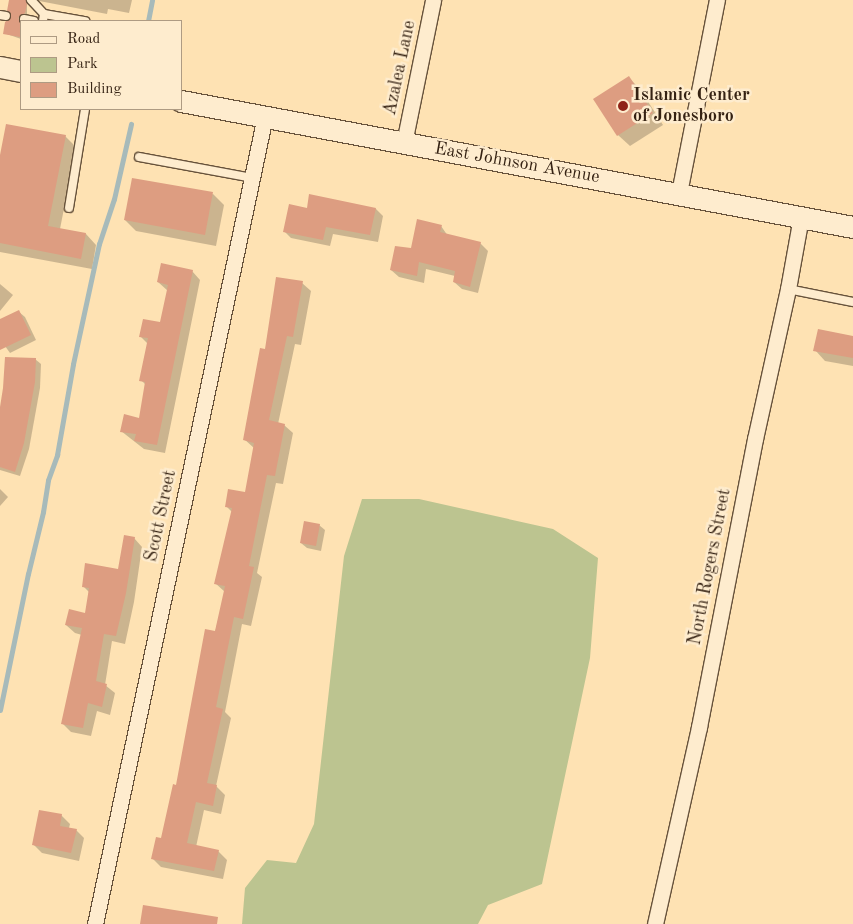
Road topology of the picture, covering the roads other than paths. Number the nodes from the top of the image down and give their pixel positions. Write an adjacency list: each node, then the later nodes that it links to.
1 (31, 0): 4 (lane)
2 (433, 0): 11 (street, Azalea Lane)
3 (717, 0): 14 (street)
4 (44, 18): 5 (lane)
5 (71, 20)
6 (0, 67): 7 (main road)
7 (20, 71)
8 (182, 101): 10 (main road, East Johnson Avenue)
9 (85, 110): 15 (lane)
10 (265, 116): 11 (main road, East Johnson Avenue); 13 (street, Scott Street)
11 (404, 143): 14 (main road, East Johnson Avenue)
12 (139, 157): 13 (lane)
13 (252, 178): 20 (street, Scott Street)
14 (679, 193): 16 (main road, East Johnson Avenue)
15 (69, 208)
16 (801, 217): 17 (main road, East Johnson Avenue); 18 (street, North Rogers Street)
17 (853, 227)
18 (788, 289): 19 (lane); 21 (street, North Rogers Street)
19 (853, 302)
20 (95, 924)
21 (655, 924)

